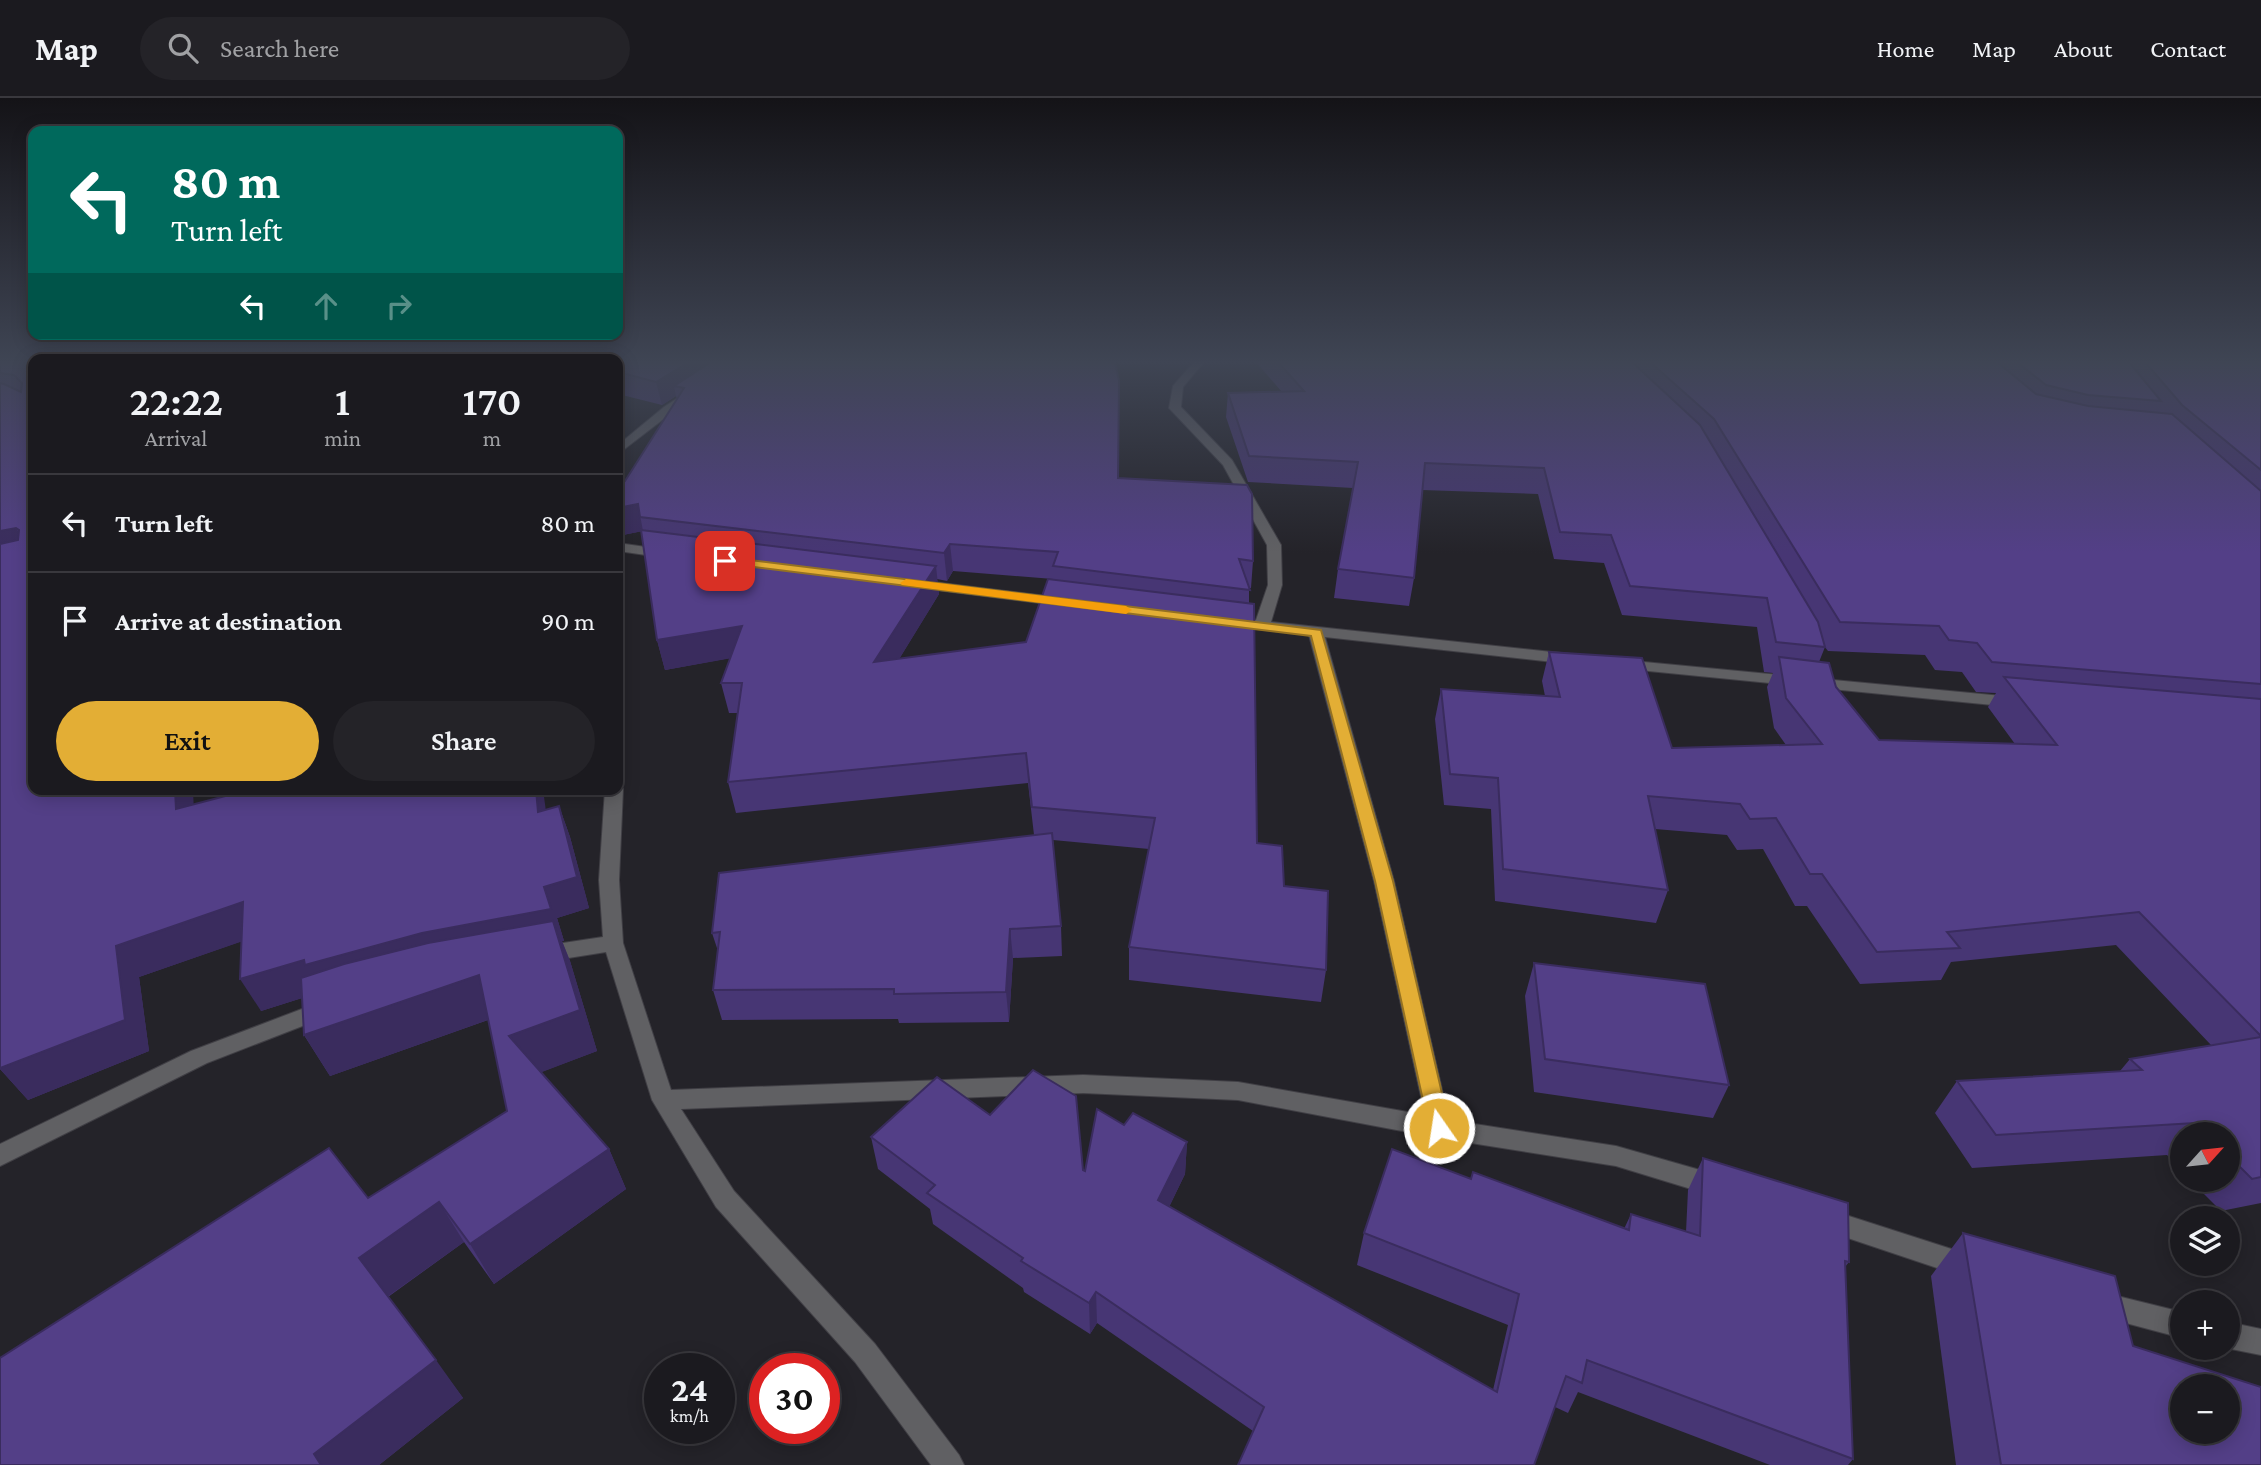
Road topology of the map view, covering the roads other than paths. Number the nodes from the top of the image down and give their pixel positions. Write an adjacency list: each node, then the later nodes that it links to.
1 (648, 426): 3 (street)
2 (1192, 426): 9 (street)
3 (623, 448)
4 (623, 548): 5 (street)
5 (686, 556)
6 (906, 583): 7 (street)
7 (1084, 605)
8 (1221, 621): 9 (street)
9 (1262, 626): 10 (street)
10 (1317, 633): 11 (street); 17 (street)
11 (2029, 703)
12 (614, 795): 13 (street)
13 (612, 943): 14 (street); 16 (street)
14 (522, 957)
15 (342, 1003): 18 (street)
16 (663, 1100): 17 (street); 26 (street)
17 (1439, 1128): 19 (street)
18 (0, 1156)
19 (1730, 1190)
20 (1808, 1214): 21 (street)
21 (1989, 1273)
22 (2077, 1298): 23 (street)
23 (2170, 1322)
24 (2240, 1338): 25 (street)
25 (2261, 1342)
26 (949, 1465)

